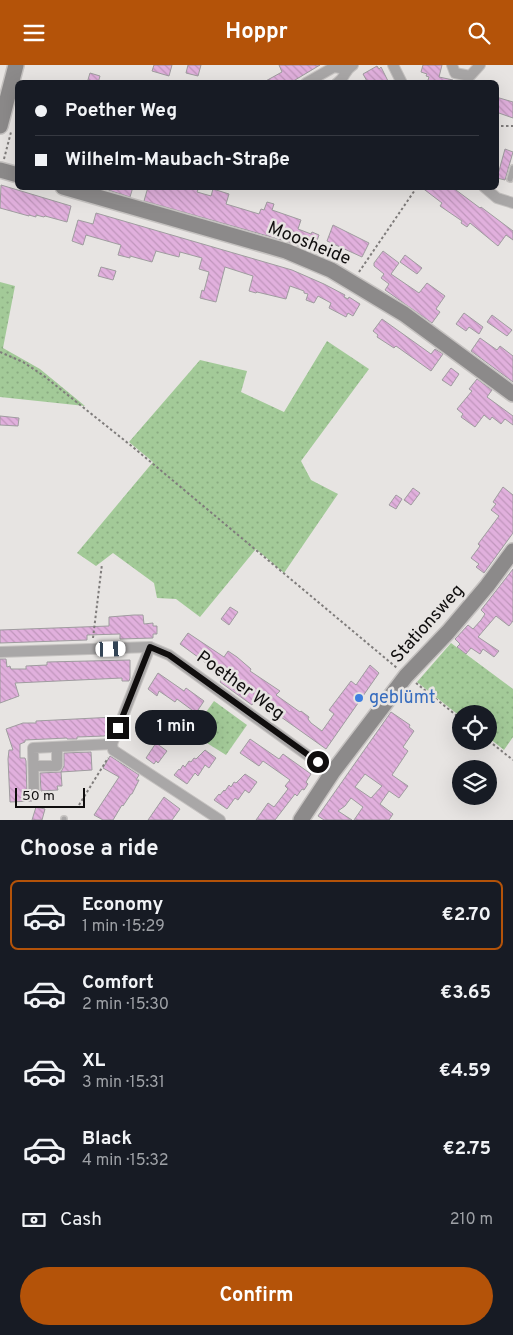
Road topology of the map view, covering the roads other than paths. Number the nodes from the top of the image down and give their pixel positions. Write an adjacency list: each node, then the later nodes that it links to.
1 (16, 65): 9 (street)
2 (394, 65): 8 (street)
3 (452, 65): 4 (street)
4 (480, 65)
5 (350, 67): 6 (street); 7 (street)
6 (311, 80)
7 (342, 80)
8 (401, 80)
9 (6, 127)
10 (513, 168): 13 (lane)
11 (1, 170): 12 (street)
12 (15, 174)
13 (510, 179)
14 (73, 190): 17 (street, Moosheide)
15 (488, 190): 16 (street)
16 (513, 203)
17 (513, 394)
18 (513, 551): 24 (street, Stationsweg)
19 (150, 647): 20 (street, Poether Weg); 22 (street); 24 (street, Poether Weg)
20 (0, 652)
21 (57, 747): 22 (street); 23 (street); 23 (street)
22 (112, 747): 26 (street)
23 (34, 766): 25 (street)
24 (332, 773): 27 (street, Stationsweg)
25 (34, 795)
26 (220, 820)
27 (301, 820)

